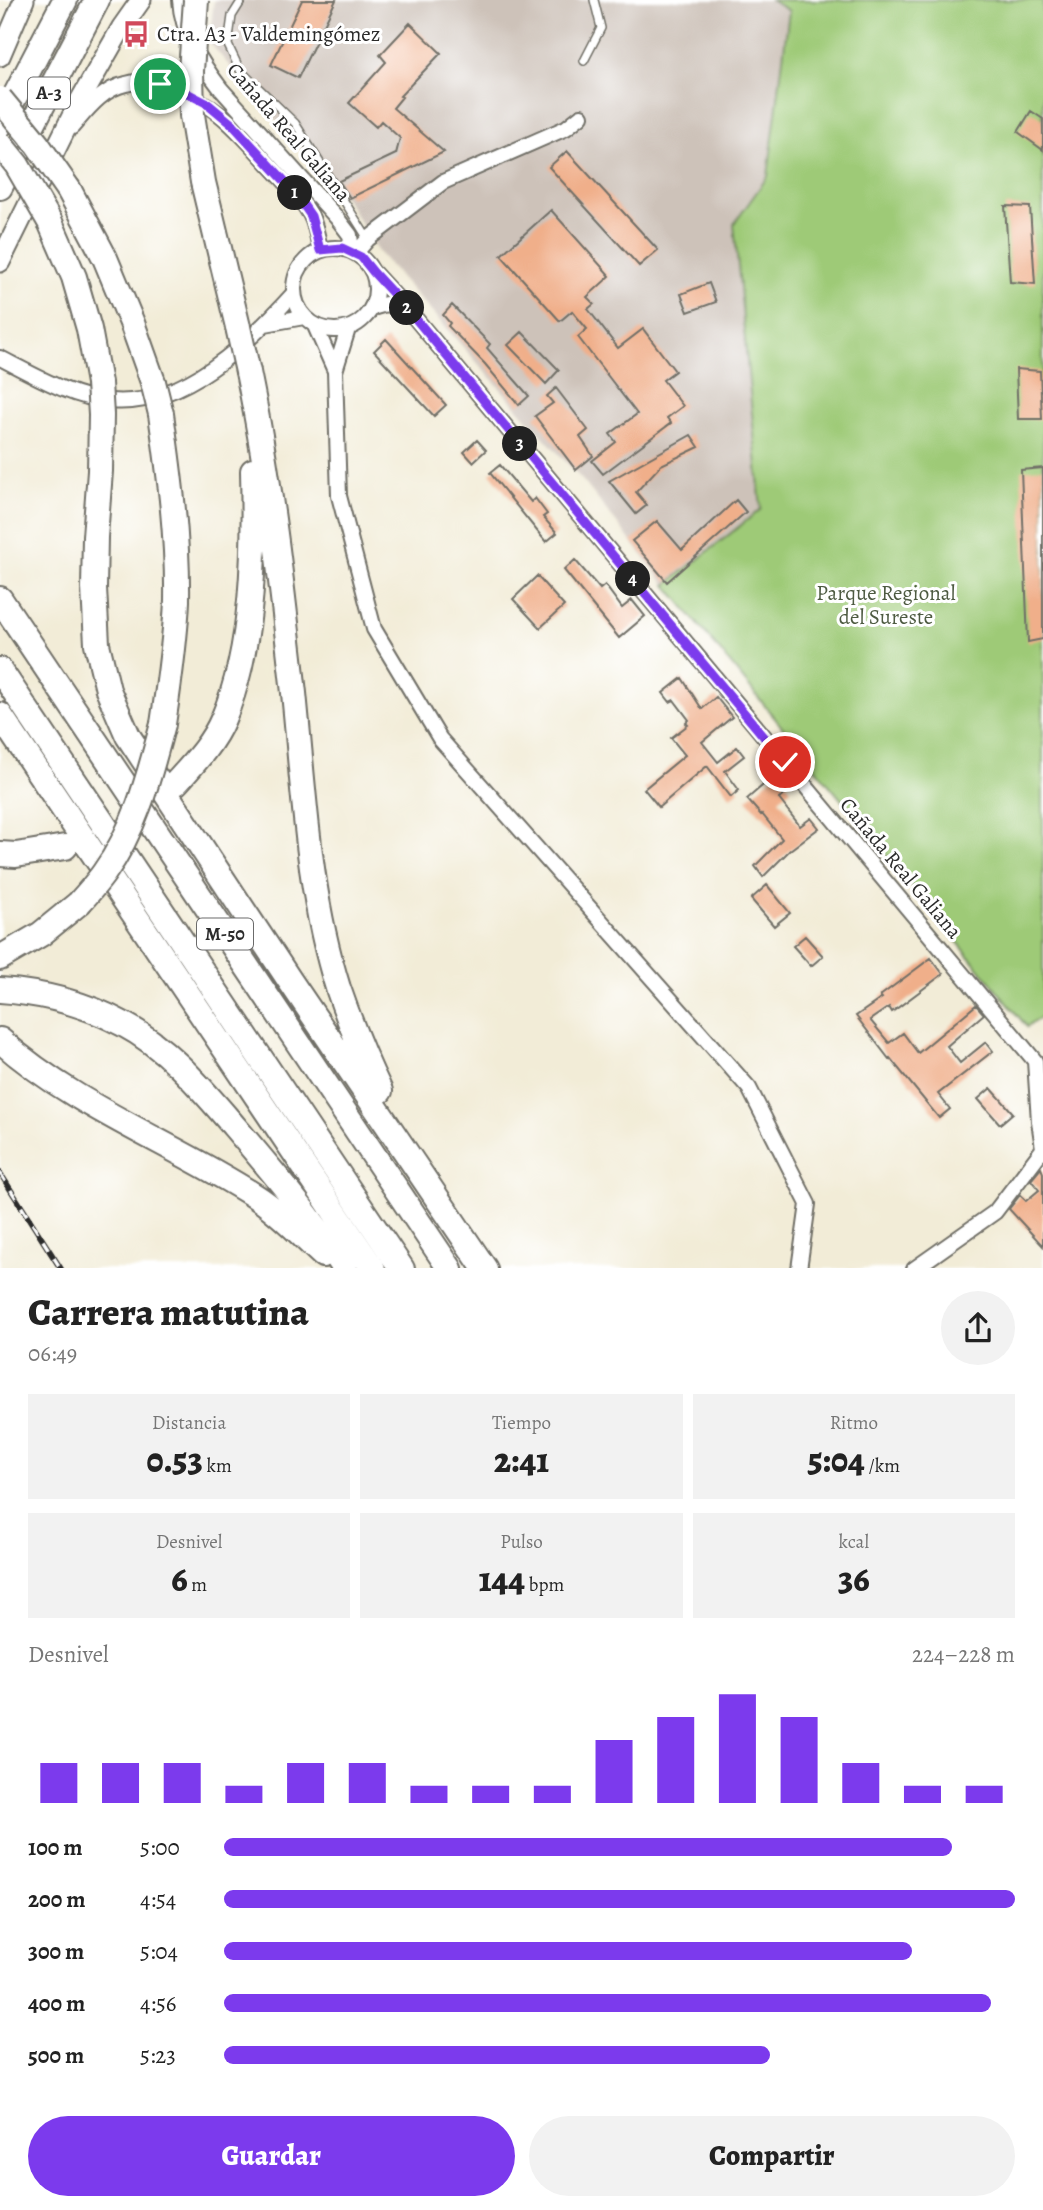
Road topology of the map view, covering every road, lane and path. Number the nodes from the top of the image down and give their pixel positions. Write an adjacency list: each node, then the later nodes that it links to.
1 (24, 0): 9 (main road)
2 (65, 0): 13 (highway, A-3)
3 (97, 0): 16 (highway, A-3)
4 (141, 0): 14 (main road)
5 (180, 0): 19 (street, Cañada Real Galiana)
6 (196, 0): 30 (highway, bridge)
7 (242, 0): 17 (lane)
8 (594, 0): 10 (lane)
9 (0, 56)
10 (584, 61)
11 (0, 99): 37 (highway, bridge)
12 (581, 116): 17 (street)
13 (0, 125)
14 (62, 139): 18 (street, Cañada Real Galiana); 20 (main road)
15 (0, 144): 40 (highway, bridge)
16 (0, 187)
17 (368, 239): 19 (street)
18 (320, 250): 19 (street); 22 (street)
19 (354, 252): 21 (street)
20 (0, 262)
21 (374, 273): 23 (street); 24 (street, Cañada Real Galiana)
22 (294, 293): 25 (street); 26 (street)
23 (372, 308): 24 (street); 27 (street)
24 (410, 312): 41 (street, Cañada Real Galiana)
25 (310, 321): 26 (street); 27 (street); 29 (street)
26 (265, 324): 28 (street)
27 (348, 329): 29 (street)
28 (0, 358)
29 (335, 371): 48 (street)
30 (247, 372): 34 (highway); 40 (highway)
31 (0, 599): 46 (highway, M-50)
32 (0, 670): 45 (highway, M-50)
33 (0, 715): 44 (highway)
34 (176, 783)
35 (65, 846): 36 (highway)
36 (0, 854)
37 (0, 958)
38 (0, 990): 43 (highway)
39 (0, 1040): 42 (highway)
40 (403, 1147): 47 (highway)
41 (1043, 1149): 49 (street)
42 (335, 1268)
43 (344, 1268)
44 (372, 1268)
45 (401, 1268)
46 (449, 1268)
47 (484, 1268)
48 (799, 1268)
49 (915, 1268)

